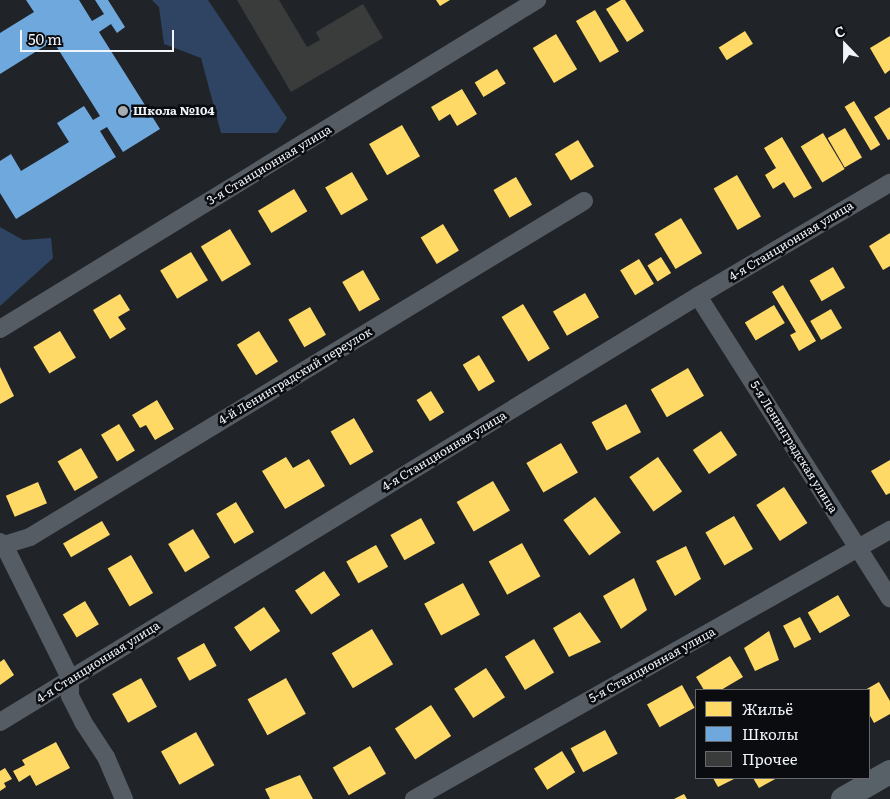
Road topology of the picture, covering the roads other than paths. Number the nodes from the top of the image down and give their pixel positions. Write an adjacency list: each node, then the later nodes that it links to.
1 (537, 0): 5 (street, 3-я Станционная улица)
2 (890, 182): 4 (street, 4-я Станционная улица)
3 (584, 201): 7 (street, 4-й Ленинградский переулок)
4 (698, 296): 8 (street, 5-я Ленинградская улица); 10 (street, 4-я Станционная улица)
5 (0, 329)
6 (890, 530): 8 (street, 5-я Станционная улица)
7 (2, 544): 10 (street)
8 (858, 548): 9 (street, 5-я Ленинградская улица); 14 (street, 5-я Станционная улица)
9 (890, 598)
10 (70, 678): 11 (street, 4-я Станционная улица); 13 (street)
11 (0, 722)
12 (890, 772): 15 (main road)
13 (124, 799)
14 (414, 799)
15 (843, 799)

